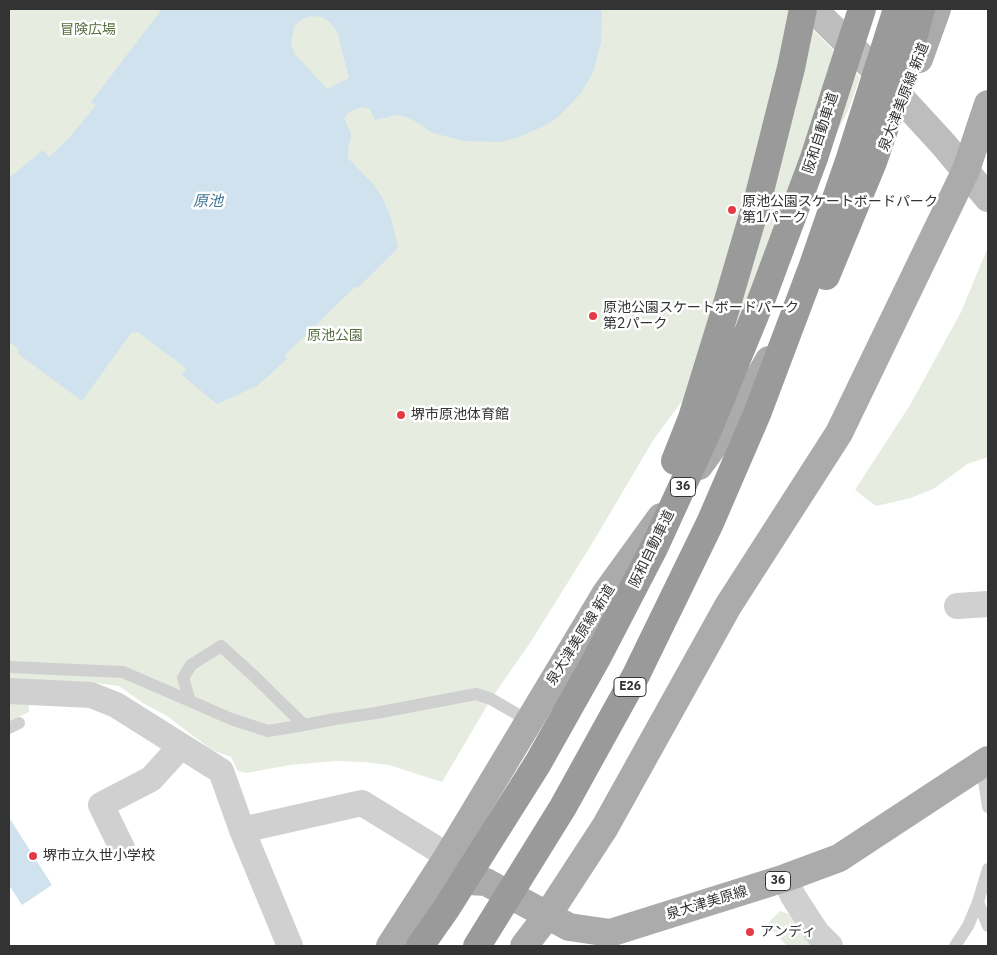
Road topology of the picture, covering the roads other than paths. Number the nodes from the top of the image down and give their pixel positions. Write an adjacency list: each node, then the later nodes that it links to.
1 (803, 9): 14 (highway, bridge)
2 (813, 9): 7 (street)
3 (862, 9): 14 (highway, 阪和自動車道, bridge)
4 (897, 9): 11 (highway, E26, bridge)
5 (921, 9): 11 (highway, bridge)
6 (937, 9): 7 (main road, 泉大津美原線 新道 / 36)
7 (904, 103): 9 (street); 18 (main road, 泉大津美原線 新道 / 36)
8 (988, 104): 9 (main road)
9 (966, 170): 10 (street); 29 (main road)
10 (988, 198)
11 (757, 414): 35 (highway, E26, bridge)
12 (988, 604): 13 (street)
13 (957, 606)
14 (597, 658): 34 (highway, 阪和自動車道, bridge)
15 (9, 667): 17 (lane)
16 (9, 690): 20 (street)
17 (190, 701): 19 (lane); 19 (lane)
18 (529, 721): 19 (lane); 25 (main road, 泉大津美原線 新道 / 36)
19 (304, 725)
20 (181, 746): 23 (street); 24 (street)
21 (984, 764): 22 (lane); 27 (main road, 泉大津美原線 / 36)
22 (988, 807)
23 (242, 830): 25 (street); 31 (street)
24 (122, 848)
25 (448, 856): 32 (main road, 泉大津美原線 新道 / 36)
26 (988, 870): 28 (lane)
27 (785, 878): 29 (main road, 泉大津美原線 / 36); 37 (street)
28 (978, 902): 30 (lane); 38 (lane)
29 (547, 916): 33 (main road, 泉大津美原線 / 36); 36 (main road)
30 (988, 926)
31 (290, 946)
32 (390, 946)
33 (398, 946)
34 (420, 946)
35 (477, 946)
36 (524, 946)
37 (830, 946)
38 (955, 946)

